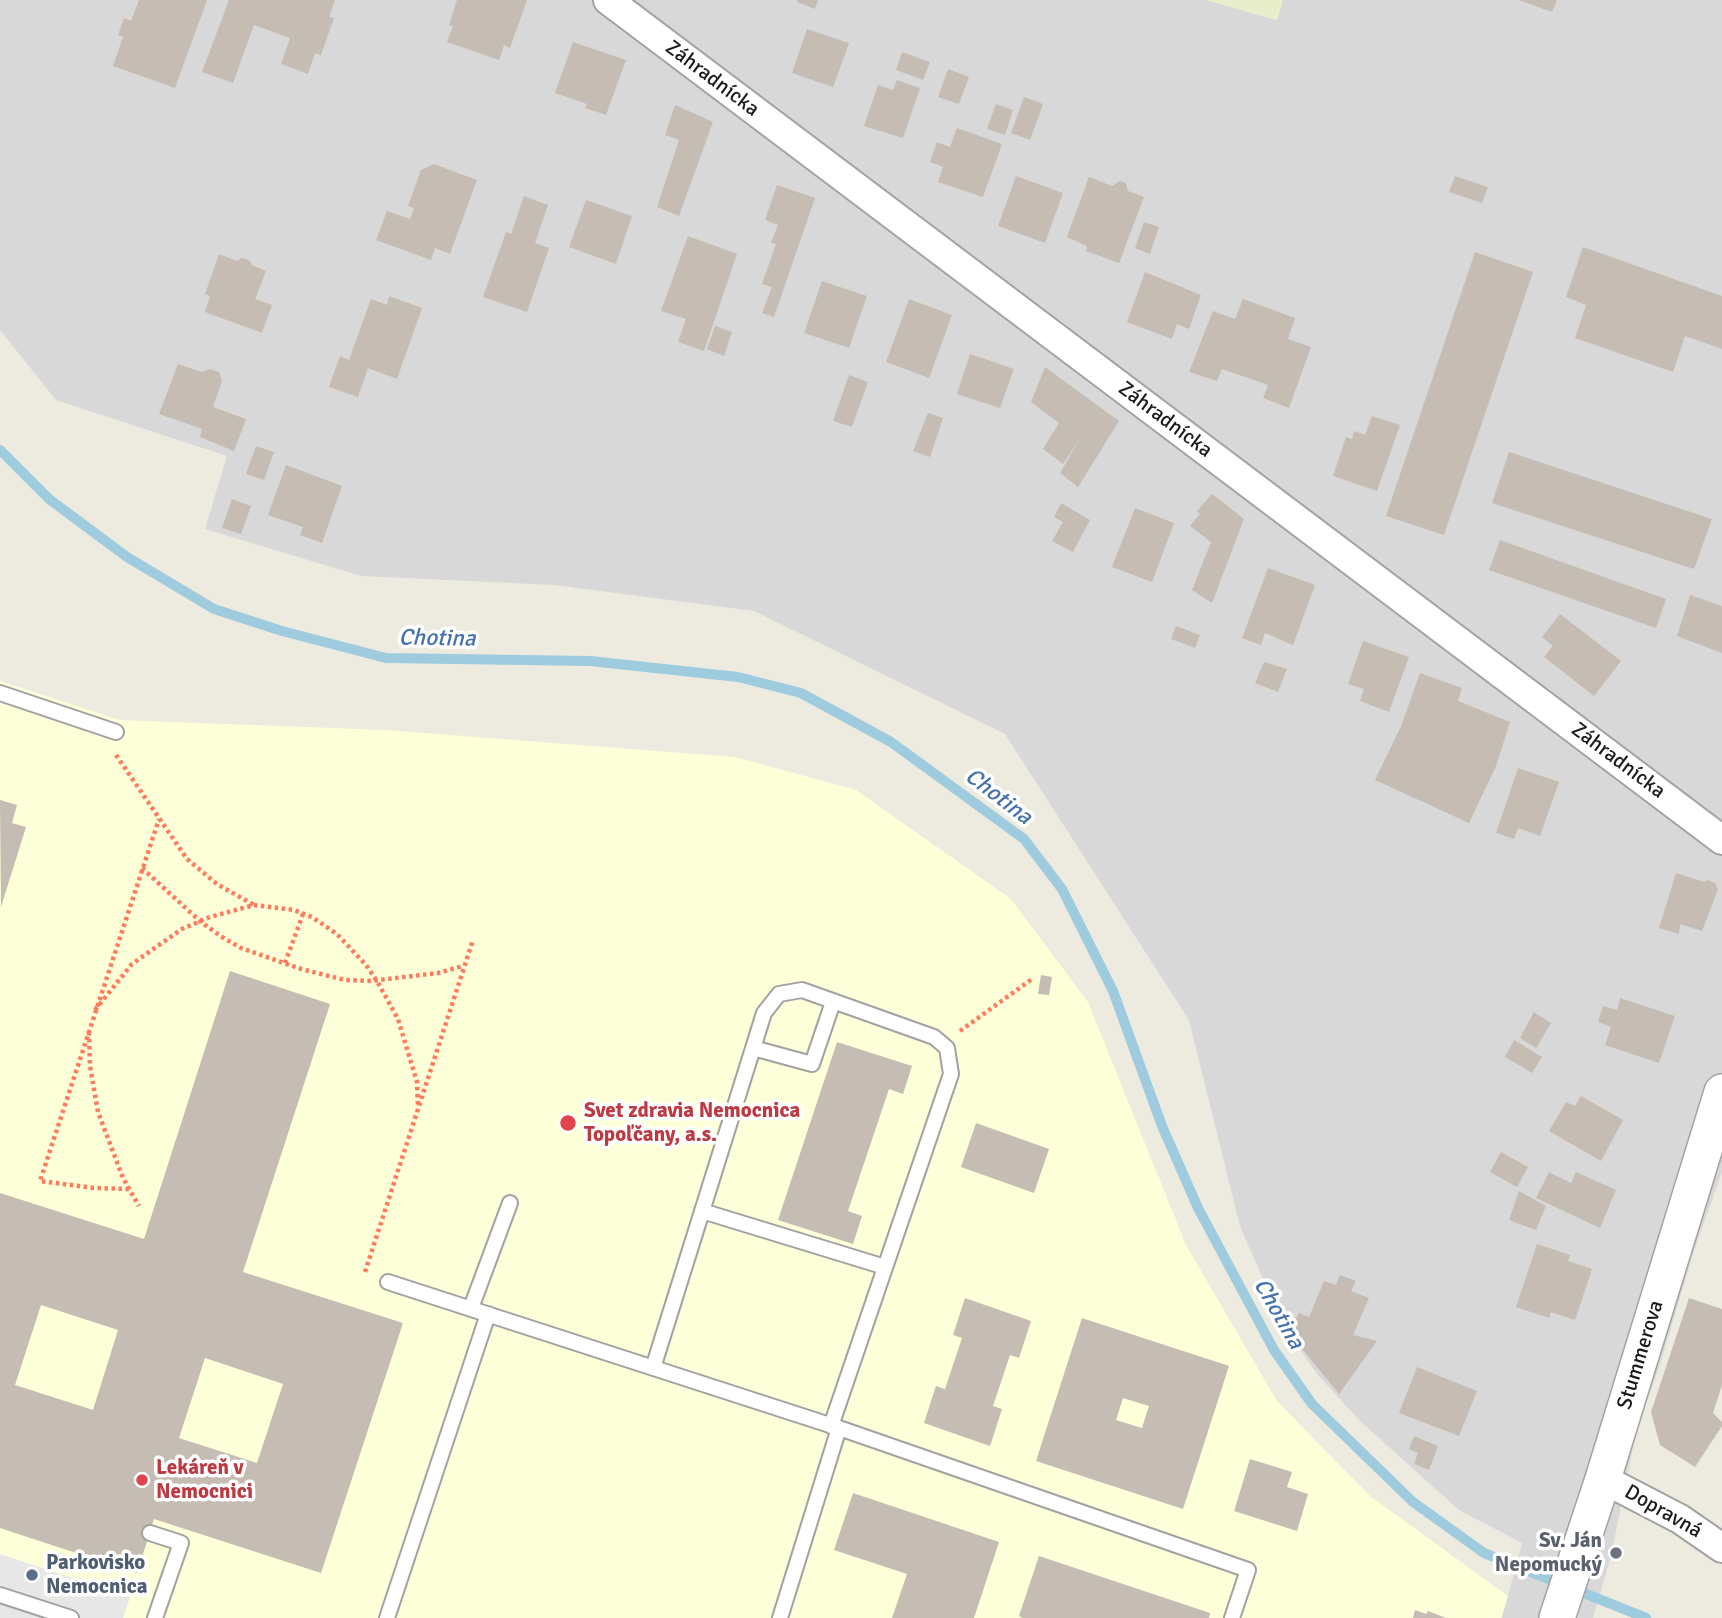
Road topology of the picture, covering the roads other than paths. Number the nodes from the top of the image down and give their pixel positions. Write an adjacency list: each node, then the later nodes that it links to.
1 (608, 0): 4 (street, Záhradnícka)
2 (0, 694): 3 (lane)
3 (116, 732)
4 (1722, 840)
5 (833, 1002): 6 (lane); 6 (lane); 10 (lane)
6 (753, 1048): 9 (lane)
7 (1722, 1092): 16 (street, Stummerova)
8 (510, 1203): 12 (lane)
9 (702, 1211): 10 (lane); 14 (lane)
10 (885, 1267): 15 (lane)
11 (388, 1282): 12 (lane)
12 (471, 1308): 13 (lane)
13 (488, 1314): 14 (lane); 22 (lane)
14 (653, 1368): 15 (lane)
15 (835, 1427): 23 (lane); 24 (lane)
16 (1603, 1479): 18 (street, Dopravná); 25 (street, Stummerova)
17 (150, 1533): 21 (lane)
18 (1722, 1548)
19 (0, 1595): 20 (lane)
20 (71, 1618)
21 (155, 1618)
22 (387, 1618)
23 (780, 1618)
24 (1232, 1618)
25 (1557, 1618)

